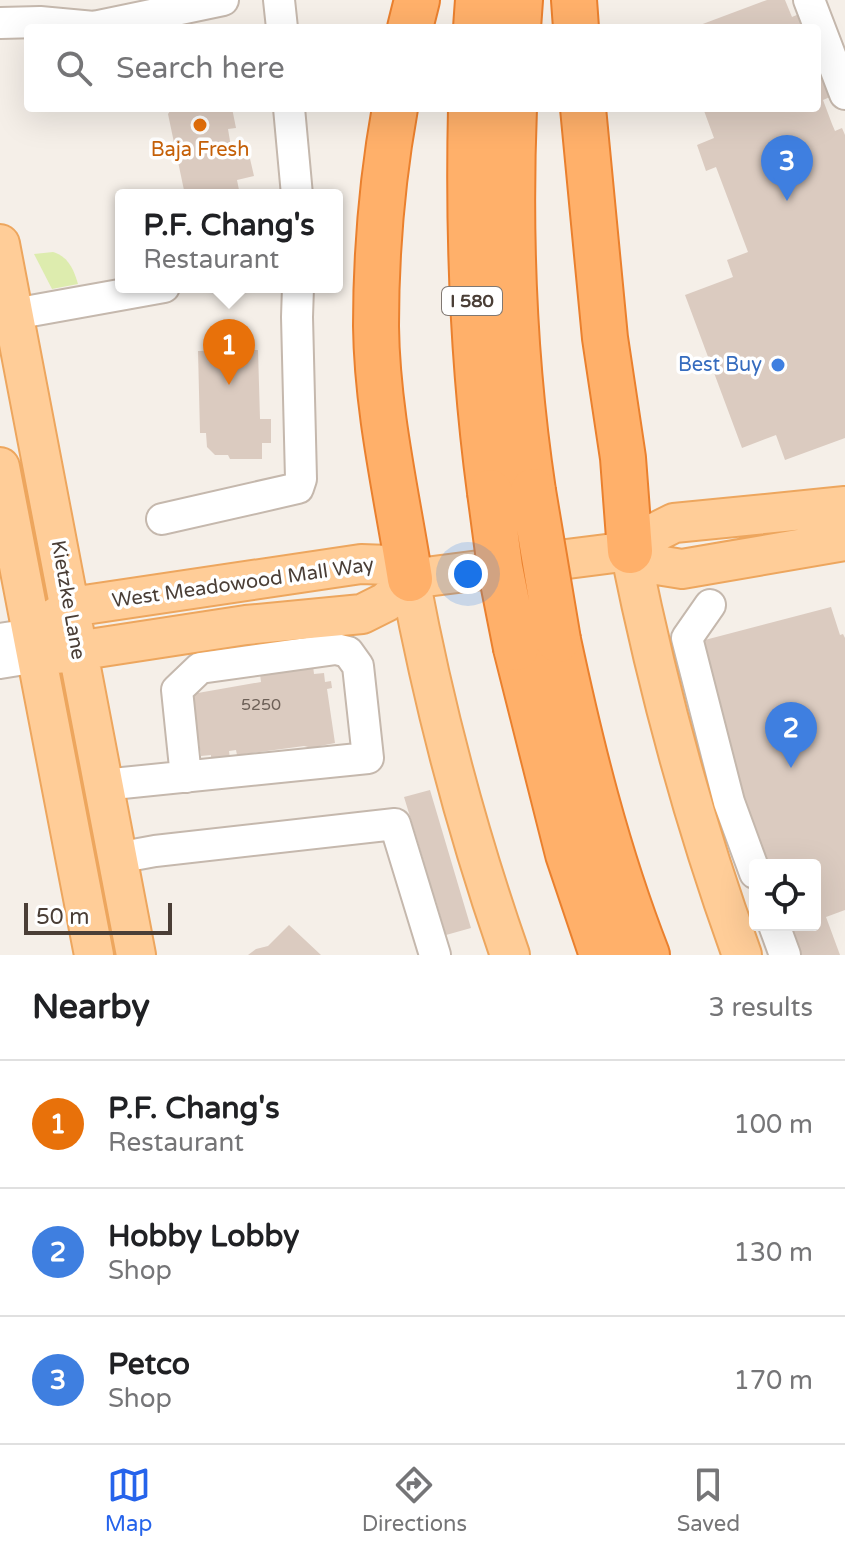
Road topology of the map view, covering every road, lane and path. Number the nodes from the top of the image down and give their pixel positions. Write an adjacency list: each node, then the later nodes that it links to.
1 (223, 0): 10 (lane)
2 (279, 0): 11 (lane)
3 (417, 0): 12 (highway)
4 (478, 0): 13 (highway)
5 (520, 0): 14 (highway)
6 (574, 0): 15 (highway)
7 (809, 0): 16 (lane)
8 (0, 23): 9 (lane)
9 (62, 24)
10 (108, 24)
11 (282, 24)
12 (411, 24)
13 (476, 24)
14 (518, 24)
15 (576, 24)
16 (818, 24)
17 (821, 31): 18 (lane)
18 (845, 94)
19 (289, 112): 24 (lane)
20 (394, 112): 34 (highway)
21 (471, 112): 48 (highway, I 580, bridge)
22 (514, 112): 49 (highway, I 580, bridge)
23 (583, 112): 33 (highway)
24 (296, 189)
25 (0, 244): 28 (main road, Kietzke Lane)
26 (131, 293): 28 (lane)
27 (298, 293): 31 (lane)
28 (14, 314): 36 (main road, Kietzke Lane)
29 (0, 467): 37 (main road, Kietzke Lane)
30 (845, 506): 33 (main road, West Meadowood Mall Way)
31 (162, 519)
32 (845, 541): 33 (main road)
33 (630, 551): 34 (main road, West Meadowood Mall Way); 50 (main road)
34 (410, 579): 36 (main road, West Meadowood Mall Way); 38 (main road, West Meadowood Mall Way); 47 (main road)
35 (710, 605): 42 (lane)
36 (71, 607): 37 (main road, West Meadowood Mall Way); 38 (main road, Kietzke Lane)
37 (17, 648): 38 (main road, West Meadowood Mall Way); 44 (main road, Kietzke Lane)
38 (79, 651): 40 (main road, Kietzke Lane)
39 (186, 777): 39 (lane); 40 (lane)
40 (103, 785): 41 (main road, Kietzke Lane)
41 (117, 858): 45 (main road, Kietzke Lane); 46 (lane)
42 (750, 859)
43 (776, 931): 51 (lane)
44 (94, 955)
45 (136, 955)
46 (435, 955)
47 (510, 955)
48 (602, 955)
49 (647, 955)
50 (742, 955)
51 (785, 955)

